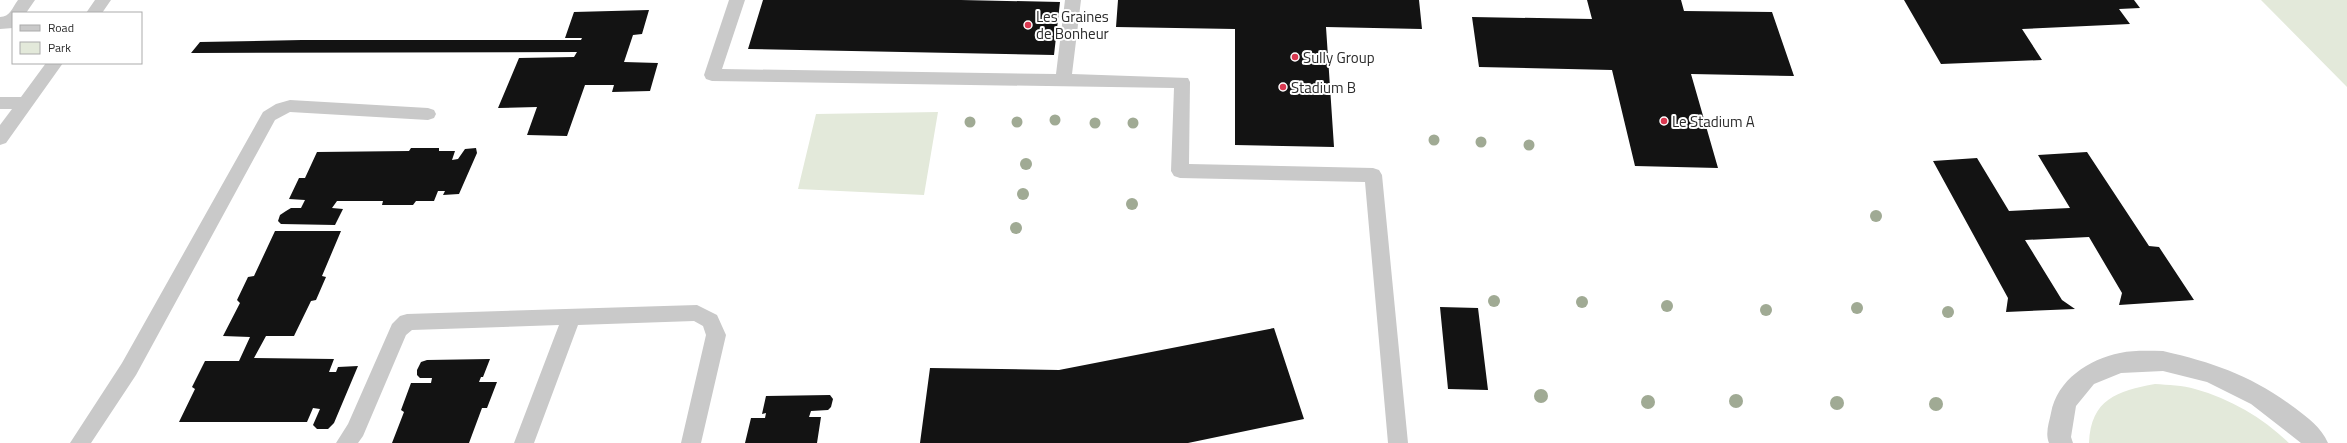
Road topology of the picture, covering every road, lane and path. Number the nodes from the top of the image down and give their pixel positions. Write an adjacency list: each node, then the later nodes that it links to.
1 (27, 0): 5 (lane)
2 (103, 0): 6 (lane)
3 (737, 0): 8 (lane)
4 (1073, 0): 8 (lane)
5 (17, 12)
6 (95, 12)
7 (54, 64): 9 (lane)
8 (1064, 80): 18 (lane)
9 (24, 102): 10 (lane); 12 (lane)
10 (0, 103)
11 (428, 114): 14 (lane)
12 (0, 138)
13 (572, 316): 15 (lane); 16 (lane); 17 (lane)
14 (80, 443)
15 (346, 443)
16 (524, 443)
17 (691, 443)
18 (1398, 443)
19 (2061, 443): 20 (street)
20 (2316, 443)

